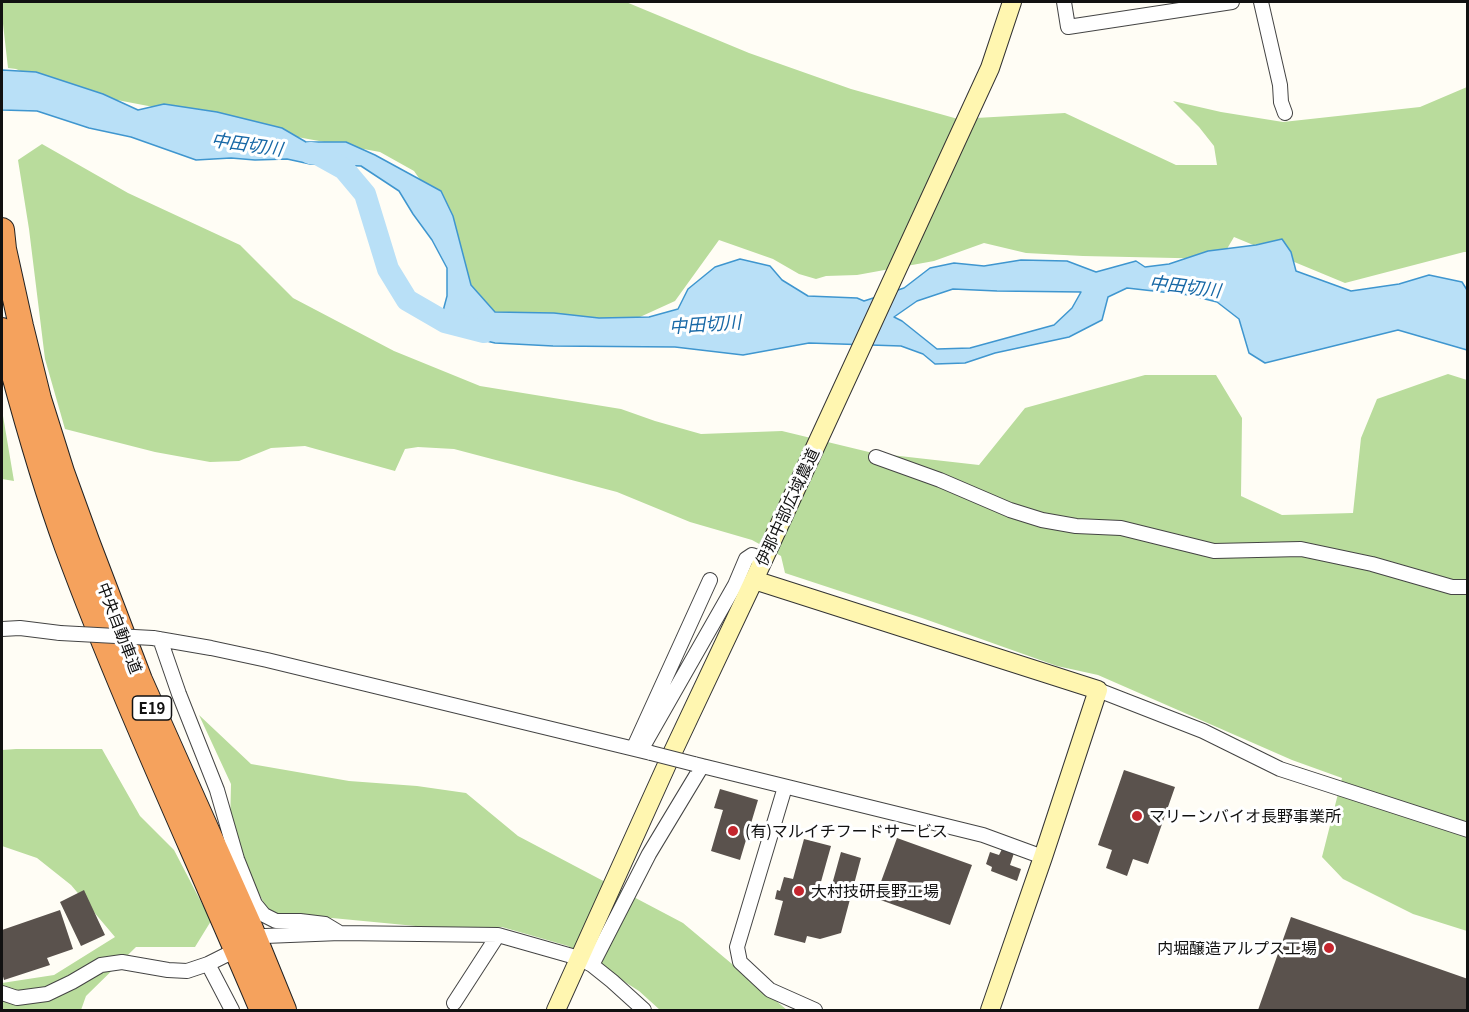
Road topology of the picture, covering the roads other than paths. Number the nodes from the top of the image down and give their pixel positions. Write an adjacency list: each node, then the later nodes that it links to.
1 (1012, 2): 10 (street, 伊那中部広域農道)
2 (1064, 2): 3 (street)
3 (1232, 2)
4 (1261, 2): 5 (street)
5 (1285, 113)
6 (2, 230): 8 (highway, 中央自動車道 / E19)
7 (2, 330): 8 (highway, 中央自動車道 / E19)
8 (30, 401): 31 (highway, 中央自動車道 / E19); 32 (highway, 中央自動車道 / E19)
9 (876, 457): 13 (street)
10 (764, 559): 12 (street, 伊那中部広域農道); 17 (street)
11 (710, 580): 17 (street)
12 (754, 580): 16 (street); 26 (street, 伊那中部広域農道)
13 (1467, 587)
14 (2, 629): 15 (street, bridge)
15 (157, 639): 17 (street); 22 (street)
16 (1098, 690): 20 (street); 21 (street)
17 (642, 751): 18 (street, bridge)
18 (698, 765): 19 (street); 26 (street)
19 (785, 787): 21 (street); 35 (street)
20 (1467, 830)
21 (1043, 857): 36 (street)
22 (340, 933): 23 (street); 24 (street)
23 (498, 935): 26 (street); 29 (street)
24 (265, 936)
25 (228, 954): 27 (street)
26 (586, 962): 33 (street, 伊那中部広域農道); 34 (street)
27 (208, 964): 28 (street); 30 (street)
28 (2, 993)
29 (454, 1003)
30 (232, 1011)
31 (262, 1011)
32 (284, 1011)
33 (556, 1011)
34 (644, 1011)
35 (815, 1011)
36 (990, 1011)

